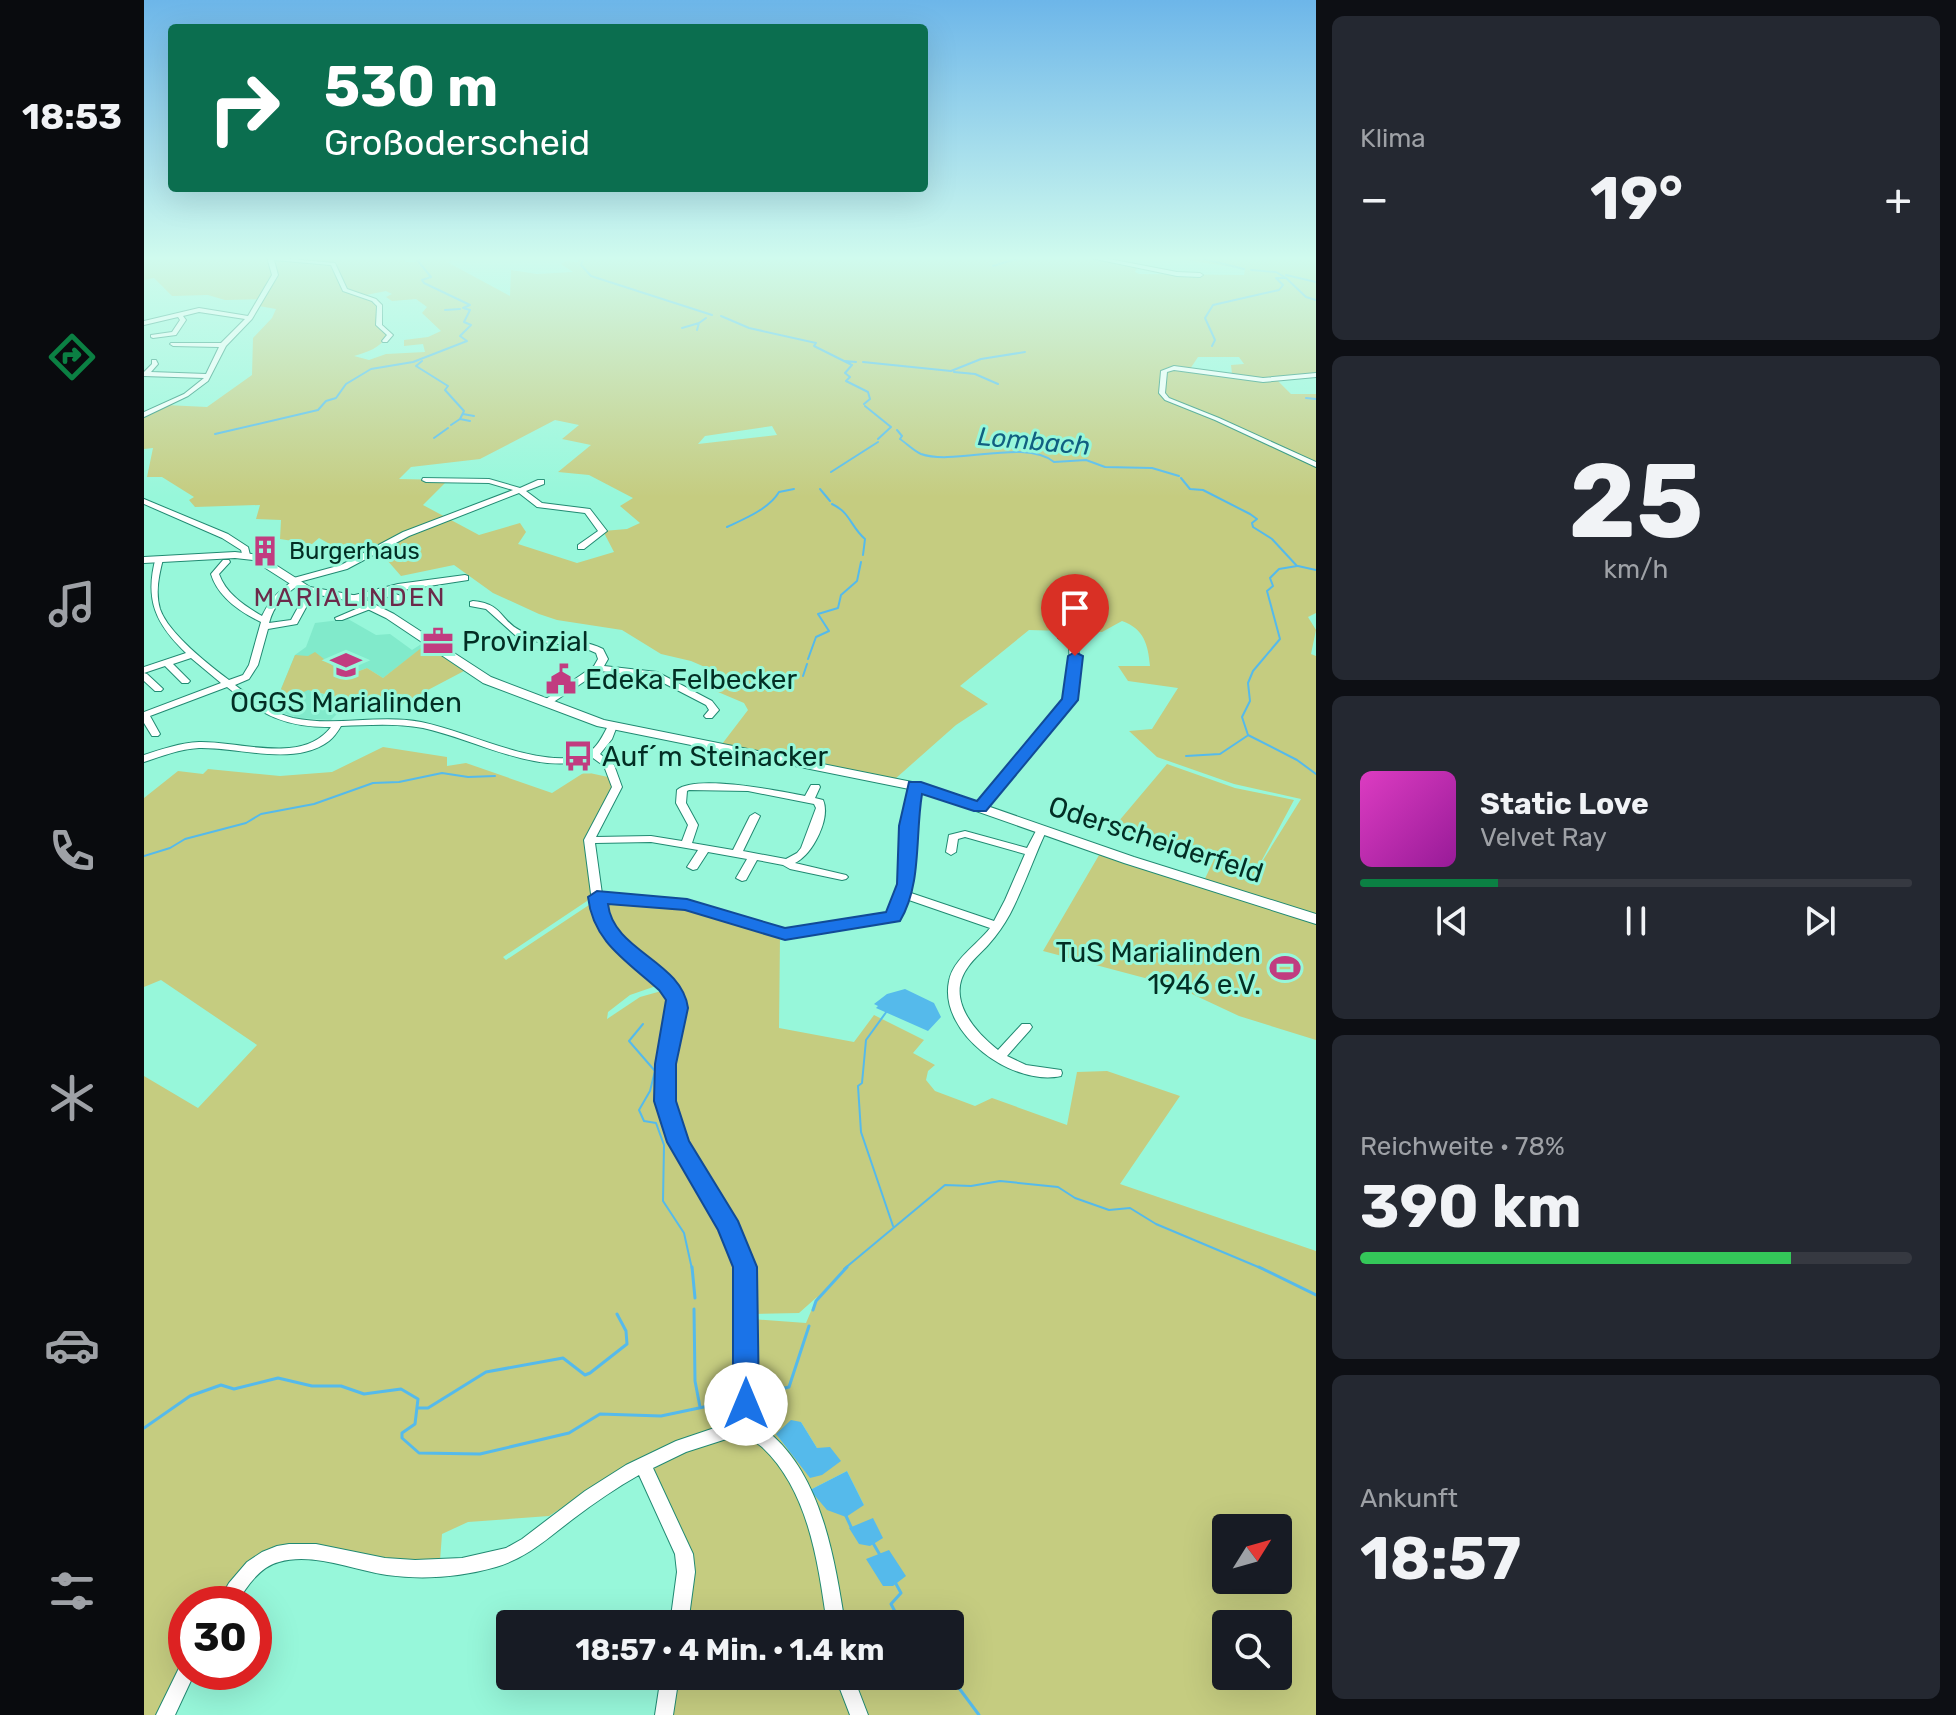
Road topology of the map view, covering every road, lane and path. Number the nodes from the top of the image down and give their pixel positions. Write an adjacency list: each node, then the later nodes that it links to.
1 (231, 337): 5 (street)
2 (388, 337): 3 (street)
3 (385, 341)
4 (173, 344): 5 (street)
5 (223, 345): 9 (street)
6 (154, 361): 7 (street)
7 (145, 374): 9 (street)
8 (1316, 375): 11 (street)
9 (209, 376): 10 (street)
10 (144, 415)
11 (1316, 465)
12 (426, 480): 14 (street)
13 (541, 482): 14 (street)
14 (520, 490): 16 (street); 22 (street)
15 (144, 501): 17 (street)
16 (581, 547)
17 (246, 555): 18 (main road); 22 (main road, Oderscheiderfeld)
18 (159, 559): 19 (main road); 23 (street)
19 (144, 560)
20 (226, 562): 31 (street)
21 (465, 578): 24 (street)
22 (295, 582): 25 (main road, Oderscheiderfeld); 31 (street)
23 (149, 588): 33 (street)
24 (379, 591): 25 (street); 26 (street)
25 (354, 598): 29 (main road, Oderscheiderfeld)
26 (401, 599)
27 (305, 602): 31 (street)
28 (473, 604): 35 (street)
29 (370, 606): 30 (street); 41 (main road, Oderscheiderfeld)
30 (339, 618)
31 (264, 624): 39 (street)
32 (1063, 638): 52 (street)
33 (193, 654): 34 (street); 39 (street)
34 (167, 663): 36 (street); 38 (street)
35 (598, 668): 41 (street); 43 (street)
36 (144, 670)
37 (144, 676): 40 (street)
38 (185, 681)
39 (229, 684): 42 (street); 44 (street)
40 (158, 689)
41 (546, 703): 45 (main road, Oderscheiderfeld)
42 (144, 715): 46 (street)
43 (709, 716)
44 (339, 723): 47 (street); 48 (street)
45 (612, 726): 47 (street); 49 (main road, Oderscheiderfeld)
46 (155, 734)
47 (594, 754): 55 (street)
48 (144, 759)
49 (915, 786): 52 (main road, Oderscheiderfeld); 66 (street)
50 (815, 787): 51 (street)
51 (809, 799): 56 (street); 62 (street)
52 (980, 807): 54 (main road, Oderscheiderfeld)
53 (755, 816): 60 (street)
54 (1042, 829): 59 (street); 68 (main road, Oderscheiderfeld)
55 (589, 840): 56 (street); 67 (street)
56 (686, 845): 57 (street)
57 (705, 848): 60 (street); 63 (street)
58 (951, 852): 59 (street)
59 (1030, 852): 69 (street)
60 (736, 854): 61 (street)
61 (753, 857): 62 (street); 65 (street)
62 (786, 862): 64 (street)
63 (693, 867)
64 (842, 877)
65 (742, 878)
66 (903, 894): 67 (street); 69 (street)
67 (597, 897): 73 (street)
68 (1316, 919)
69 (997, 926): 71 (street)
70 (1026, 1027): 71 (street)
71 (1000, 1056): 72 (street)
72 (1056, 1073)
73 (743, 1426): 74 (street); 77 (street)
74 (643, 1465): 75 (street); 76 (street)
75 (237, 1586)
76 (681, 1610)
77 (833, 1610)
78 (177, 1690): 81 (street)
79 (668, 1690): 82 (street)
80 (849, 1690): 83 (street)
81 (165, 1715)
82 (664, 1715)
83 (859, 1715)

